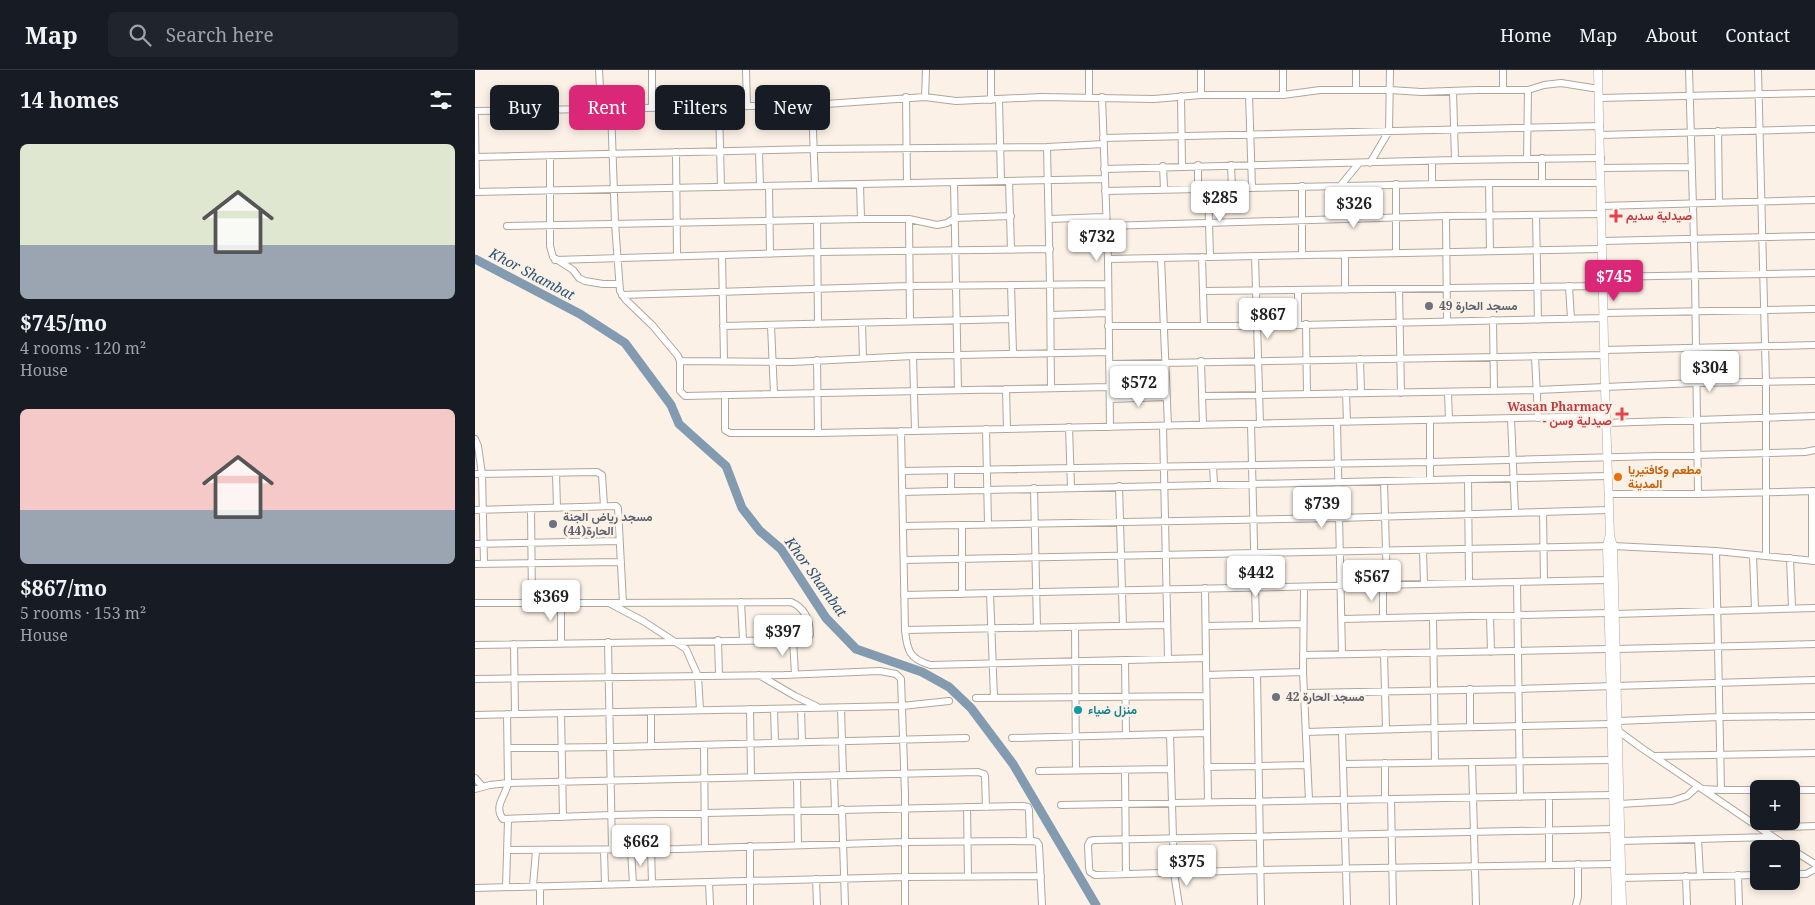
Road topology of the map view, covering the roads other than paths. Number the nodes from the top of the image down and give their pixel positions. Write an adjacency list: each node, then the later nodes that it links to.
1 (599, 70): 15 (street)
2 (652, 70): 40 (street)
3 (746, 70): 37 (street)
4 (925, 70): 30 (street)
5 (991, 70): 34 (street)
6 (1089, 70): 32 (street)
7 (1201, 70): 24 (street)
8 (1283, 70): 26 (street)
9 (1356, 70): 17 (street)
10 (1390, 70): 18 (street)
11 (1503, 70): 19 (street)
12 (1598, 70): 16 (main road)
13 (1689, 70): 27 (street)
14 (1758, 70): 22 (street)
15 (600, 85)
16 (1599, 89): 20 (street); 33 (main road)
17 (1356, 90): 18 (street); 26 (street)
18 (1390, 90): 21 (street); 53 (street)
19 (1503, 90): 20 (street); 21 (street)
20 (1528, 90): 46 (street)
21 (1453, 91): 47 (street)
22 (1758, 93): 23 (street); 27 (street); 52 (street)
23 (1815, 93)
24 (1201, 95): 25 (street); 28 (street)
25 (1249, 95): 26 (street); 56 (street)
26 (1283, 95)
27 (1690, 95): 33 (street); 55 (street)
28 (1181, 96): 31 (street); 58 (street)
29 (906, 97): 30 (street); 36 (street); 61 (street)
30 (925, 97): 34 (street)
31 (1102, 97): 32 (street); 59 (street)
32 (1089, 98): 35 (street)
33 (1599, 98): 45 (main road)
34 (991, 100): 35 (street)
35 (999, 100): 62 (street)
36 (830, 103)
37 (747, 106): 38 (street)
38 (755, 106)
39 (645, 108): 40 (street)
40 (652, 108): 41 (street)
41 (655, 108)
42 (569, 110): 43 (street)
43 (475, 111)
44 (475, 116): 68 (street)
45 (1600, 126): 46 (street); 57 (main road)
46 (1528, 128): 47 (street); 72 (street)
47 (1454, 129): 53 (street); 73 (street)
48 (1815, 129): 52 (street)
49 (612, 130): 67 (street)
50 (720, 130): 66 (street)
51 (813, 130): 63 (street)
52 (1760, 130): 54 (street); 114 (street)
53 (1389, 131): 56 (street); 76 (street)
54 (1717, 131): 55 (street); 115 (street)
55 (1691, 132): 57 (street); 82 (street)
56 (1251, 135): 58 (street); 77 (street)
57 (1600, 135): 71 (main road)
58 (1182, 136): 59 (street); 81 (street)
59 (1103, 141): 60 (street); 84 (street)
60 (1047, 147): 62 (street); 86 (street)
61 (907, 148): 62 (street); 63 (street); 90 (street)
62 (1000, 148): 87 (street)
63 (814, 149): 64 (street); 94 (street)
64 (759, 151): 66 (street); 99 (street)
65 (676, 152): 66 (street); 67 (street); 104 (street)
66 (720, 152): 102 (street)
67 (613, 154): 69 (street); 103 (street)
68 (475, 156): 69 (street); 112 (street)
69 (550, 156): 109 (street)
70 (1542, 158): 71 (street); 72 (street); 92 (street)
71 (1601, 158): 83 (main road)
72 (1527, 159): 73 (street)
73 (1455, 160): 74 (street)
74 (1433, 161): 76 (street); 97 (street)
75 (1359, 163): 76 (street); 77 (street); 98 (street)
76 (1370, 163)
77 (1252, 164): 79 (street); 108 (street)
78 (1198, 165): 79 (street); 81 (street); 105 (street)
79 (1231, 165): 107 (street)
80 (1163, 166): 81 (street); 84 (street); 110 (street)
81 (1182, 166)
82 (1691, 167): 83 (street); 116 (street)
83 (1601, 168): 93 (main road)
84 (1105, 169): 85 (street)
85 (1105, 179): 86 (street); 111 (street)
86 (1049, 180): 88 (street); 127 (street)
87 (1001, 181): 88 (street); 89 (street)
88 (1009, 181): 119 (street)
89 (954, 182): 90 (street); 123 (street)
90 (907, 183): 95 (street)
91 (1489, 183): 92 (street); 97 (street); 121 (street)
92 (1542, 183): 93 (street)
93 (1601, 183): 117 (main road)
94 (815, 184): 95 (street); 100 (street)
95 (860, 184): 125 (street)
96 (1396, 184): 97 (street); 98 (street); 124 (street)
97 (1432, 184)
98 (1341, 185): 101 (street)
99 (760, 186): 100 (street); 102 (street)
100 (769, 186): 130 (street)
101 (1302, 186): 108 (street); 129 (street)
102 (721, 187): 104 (street)
103 (614, 188): 104 (street); 109 (street); 131 (street)
104 (677, 188): 132 (street)
105 (1198, 188): 106 (street); 110 (street)
106 (1209, 188): 107 (street); 133 (street)
107 (1232, 188): 108 (street)
108 (1252, 188)
109 (550, 189): 112 (street); 134 (street)
110 (1163, 189): 111 (street)
111 (1105, 191): 122 (street)
112 (475, 192)
113 (1815, 200): 114 (street)
114 (1762, 201): 115 (street); 138 (street)
115 (1719, 202): 116 (street)
116 (1693, 203): 117 (street); 139 (street)
117 (1601, 210): 118 (street); 140 (main road)
118 (1537, 215): 121 (street); 145 (street)
119 (1011, 216): 123 (street); 142 (street)
120 (1446, 216): 121 (street); 124 (street); 148 (street)
121 (1489, 216): 144 (street)
122 (1105, 217): 127 (street); 136 (street)
123 (955, 218): 126 (street); 143 (street)
124 (1396, 218): 129 (street); 149 (street)
125 (861, 219): 126 (street); 128 (street)
126 (909, 219): 147 (street)
127 (1049, 219): 141 (street)
128 (817, 220): 130 (street); 146 (street)
129 (1302, 220): 133 (street); 153 (street)
130 (770, 221): 132 (street); 150 (street)
131 (615, 223): 132 (street); 134 (street); 156 (street)
132 (677, 223): 154 (street)
133 (1209, 223): 136 (street); 158 (street)
134 (551, 224): 135 (street); 161 (street)
135 (507, 226)
136 (1106, 226): 160 (street)
137 (1815, 236): 138 (street)
138 (1763, 237): 139 (street); 163 (street)
139 (1694, 239): 140 (street); 164 (street)
140 (1602, 245): 145 (street); 165 (main road)
141 (1050, 249): 142 (street); 167 (street)
142 (1011, 250): 143 (street)
143 (955, 251): 147 (street); 171 (street)
144 (1490, 251): 145 (street); 148 (street)
145 (1537, 251): 174 (street)
146 (818, 252): 147 (street); 150 (street); 176 (street)
147 (909, 252): 170 (street)
148 (1447, 252): 149 (street); 175 (street)
149 (1397, 253): 151 (street)
150 (770, 254): 152 (street)
151 (1345, 254): 153 (street); 179 (street)
152 (722, 255): 154 (street); 182 (street)
153 (1302, 255): 155 (street)
154 (677, 256): 156 (street)
155 (1255, 256): 158 (street); 181 (street)
156 (617, 257): 161 (street); 166 (street)
157 (1201, 257): 158 (street); 159 (street); 180 (street)
158 (1210, 257)
159 (1161, 258): 160 (street); 205 (street)
160 (1108, 259): 168 (street)
161 (555, 260): 166 (street)
162 (1815, 273): 163 (street)
163 (1764, 274): 164 (street); 185 (street)
164 (1695, 276): 165 (street); 186 (street)
165 (1603, 277): 173 (main road)
166 (619, 284): 183 (street)
167 (1051, 284): 168 (street); 169 (street); 188 (street)
168 (1108, 284): 187 (street)
169 (1011, 285): 171 (street); 190 (street)
170 (909, 286): 171 (street); 176 (street); 195 (street)
171 (955, 286): 192 (street)
172 (1569, 286): 173 (street); 174 (street); 191 (street)
173 (1603, 286): 189 (main road)
174 (1537, 287): 175 (street); 194 (street)
175 (1447, 288): 177 (street); 196 (street)
176 (818, 289): 182 (street); 199 (street)
177 (1399, 289): 179 (street); 198 (street)
178 (1297, 290): 179 (street); 181 (street); 202 (street)
179 (1345, 290)
180 (1203, 291): 181 (street); 206 (street)
181 (1256, 291): 207 (street)
182 (722, 292): 183 (street); 203 (street)
183 (622, 295): 226 (street)
184 (1815, 309): 185 (street)
185 (1764, 310): 186 (street); 209 (street)
186 (1695, 312): 189 (street); 210 (street)
187 (1108, 314): 188 (street); 204 (street)
188 (1051, 315): 214 (street)
189 (1603, 316): 191 (street); 212 (main road)
190 (1012, 319): 192 (street); 213 (street)
191 (1571, 319): 194 (street)
192 (956, 320): 195 (street); 215 (street)
193 (1493, 320): 194 (street); 196 (street); 217 (street)
194 (1538, 320)
195 (910, 321): 197 (street)
196 (1447, 321): 198 (street)
197 (862, 322): 199 (street); 219 (street)
198 (1400, 322): 200 (street); 221 (street)
199 (818, 324): 201 (street)
200 (1306, 324): 202 (street); 225 (street)
201 (771, 325): 203 (street); 227 (street)
202 (1298, 325): 207 (street)
203 (723, 326): 222 (street)
204 (1108, 326): 205 (street); 211 (street)
205 (1164, 326): 206 (street); 228 (street)
206 (1204, 326): 207 (street)
207 (1257, 326): 224 (street)
208 (1815, 346): 209 (street)
209 (1765, 347): 210 (street); 232 (street)
210 (1696, 348): 212 (street); 233 (street)
211 (1109, 352): 214 (street); 230 (street)
212 (1604, 352): 218 (street); 236 (main road)
213 (1013, 353): 214 (street); 215 (street)
214 (1051, 353): 235 (street)
215 (957, 355): 216 (street); 238 (street)
216 (913, 356): 219 (street); 240 (street)
217 (1493, 356): 218 (street); 221 (street); 241 (street)
218 (1535, 356): 239 (street)
219 (863, 358): 223 (street)
220 (1360, 358): 221 (street); 225 (street); 245 (street)
221 (1400, 358): 242 (street)
222 (724, 360): 226 (street); 227 (street)
223 (817, 360): 227 (street); 244 (street)
224 (1259, 360): 225 (street); 229 (street); 250 (street)
225 (1307, 360): 247 (street)
226 (680, 361): 249 (street)
227 (773, 361): 246 (street)
228 (1166, 362): 229 (street); 230 (street); 251 (street)
229 (1201, 362): 252 (street)
230 (1109, 364): 234 (street)
231 (1815, 381): 232 (street)
232 (1766, 382): 233 (street); 257 (street)
233 (1696, 383): 236 (street); 261 (street)
234 (1110, 387): 235 (street); 253 (street)
235 (1051, 388): 237 (street)
236 (1605, 388): 239 (street); 258 (main road)
237 (1006, 389): 238 (street); 271 (street)
238 (958, 390): 240 (street)
239 (1537, 390): 241 (street); 256 (street)
240 (913, 391): 244 (street); 273 (street)
241 (1494, 391): 243 (street)
242 (1401, 392): 243 (street); 245 (street)
243 (1448, 392): 260 (street)
244 (817, 393): 246 (street); 274 (street)
245 (1361, 393): 248 (street)
246 (774, 394): 249 (street)
247 (1307, 394): 248 (street); 250 (street)
248 (1346, 394): 263 (street)
249 (725, 395): 274 (street)
250 (1259, 395): 252 (street); 265 (street)
251 (1167, 396): 253 (street); 267 (street)
252 (1202, 396): 266 (street)
253 (1110, 399): 268 (street)
254 (1815, 416): 257 (street)
255 (1511, 418): 256 (street); 260 (street); 280 (street)
256 (1538, 418): 258 (street)
257 (1766, 418): 261 (street); 277 (street)
258 (1606, 419): 261 (street); 279 (main road)
259 (1430, 420): 260 (street); 263 (street); 281 (street)
260 (1449, 420)
261 (1696, 420): 278 (street)
262 (1337, 422): 263 (street); 265 (street); 282 (street)
263 (1347, 422)
264 (1251, 424): 265 (street); 266 (street); 283 (street)
265 (1260, 424)
266 (1203, 425): 267 (street)
267 (1165, 426): 268 (street); 285 (street)
268 (1110, 427): 269 (street)
269 (1069, 428): 271 (street); 286 (street)
270 (986, 429): 271 (street); 273 (street); 288 (street)
271 (1007, 429)
272 (901, 431): 273 (street); 274 (street); 289 (street)
273 (915, 431)
274 (818, 433)
275 (475, 439): 291 (street)
276 (1815, 450): 277 (street)
277 (1767, 453): 278 (street); 306 (street)
278 (1697, 455): 279 (street); 310 (street)
279 (1606, 457): 280 (street); 292 (main road)
280 (1513, 459): 281 (street); 294 (street)
281 (1430, 462): 282 (street); 295 (street)
282 (1338, 464): 283 (street); 297 (street)
283 (1252, 465): 284 (street); 298 (street)
284 (1213, 466): 285 (street); 299 (street)
285 (1164, 467): 286 (street); 300 (street)
286 (1070, 468): 288 (street); 302 (street)
287 (951, 470): 288 (street); 289 (street); 305 (street)
288 (987, 470): 304 (street)
289 (902, 471): 308 (street)
290 (556, 473): 291 (street); 311 (street); 312 (street)
291 (478, 474): 315 (street)
292 (1607, 476): 294 (street); 309 (main road)
293 (1468, 479): 294 (street); 295 (street); 319 (street)
294 (1513, 479): 317 (street)
295 (1430, 480): 296 (street)
296 (1384, 481): 297 (street); 320 (street)
297 (1338, 482): 298 (street); 321 (street)
298 (1253, 483): 299 (street); 322 (street)
299 (1214, 484): 300 (street)
300 (1165, 485): 301 (street); 323 (street)
301 (1119, 486): 302 (street); 324 (street)
302 (1071, 487): 303 (street)
303 (1034, 488): 304 (street); 325 (street)
304 (988, 490): 305 (street); 326 (street)
305 (951, 491): 308 (street)
306 (1767, 491): 307 (street); 310 (street); 344 (street)
307 (1814, 491): 349 (street)
308 (902, 492): 328 (street)
309 (1608, 494): 310 (street); 316 (main road)
310 (1698, 494)
311 (604, 506): 312 (street); 329 (street)
312 (557, 508): 313 (street)
313 (531, 509): 315 (street); 332 (street)
314 (475, 510): 315 (street)
315 (483, 510): 331 (street)
316 (1608, 510): 318 (street); 333 (main road)
317 (1515, 512): 318 (street); 319 (street)
318 (1543, 512): 334 (street)
319 (1469, 514): 320 (street); 335 (street)
320 (1385, 517): 321 (street); 337 (street)
321 (1338, 518): 322 (street); 339 (street)
322 (1253, 519): 323 (street); 340 (street)
323 (1165, 520): 324 (street); 341 (street)
324 (1120, 521): 325 (street); 343 (street)
325 (1035, 523): 326 (street); 345 (street)
326 (988, 524): 327 (street)
327 (962, 525): 328 (street); 347 (street)
328 (903, 526): 348 (street)
329 (619, 541): 332 (street); 351 (street)
330 (475, 544): 331 (street)
331 (484, 544): 332 (street); 352 (street)
332 (532, 544): 350 (street)
333 (1610, 546): 334 (street); 338 (street); 354 (main road); 380 (main road)
334 (1543, 547): 335 (street); 355 (street)
335 (1469, 549): 336 (street); 357 (street)
336 (1423, 550): 337 (street); 358 (street)
337 (1385, 551): 339 (street); 359 (street)
338 (1716, 551): 342 (street); 379 (street)
339 (1339, 552): 340 (street); 360 (street)
340 (1254, 553): 341 (street); 361 (street)
341 (1166, 555): 343 (street); 364 (street)
342 (1753, 555): 344 (street); 378 (street)
343 (1121, 556): 345 (street); 365 (street)
344 (1766, 556): 346 (street)
345 (1036, 558): 347 (street); 366 (street)
346 (1791, 558): 349 (street); 376 (street)
347 (962, 559): 348 (street); 367 (street)
348 (904, 560): 369 (street)
349 (1813, 561)
350 (532, 562): 351 (street); 352 (street); 370 (street)
351 (621, 562): 375 (street)
352 (484, 563): 353 (street)
353 (475, 564)
354 (1608, 580): 355 (street); 380 (main road)
355 (1544, 581): 356 (street)
356 (1517, 582): 357 (street); 381 (street)
357 (1469, 583): 358 (street)
358 (1424, 584): 359 (street)
359 (1385, 585): 360 (street); 383 (street)
360 (1340, 586): 362 (street); 385 (street)
361 (1255, 587): 362 (street); 363 (street); 388 (street)
362 (1303, 587): 386 (street)
363 (1205, 588): 364 (street); 390 (street)
364 (1167, 589): 365 (street); 387 (street)
365 (1122, 590): 366 (street); 389 (street)
366 (1037, 592): 368 (street); 392 (street)
367 (963, 594): 368 (street); 369 (street)
368 (990, 594): 393 (street)
369 (905, 596): 394 (street)
370 (532, 602): 371 (street); 373 (street)
371 (561, 602): 374 (street); 400 (street)
372 (741, 602): 375 (street); 396 (street); 397 (street)
373 (475, 603)
374 (609, 603): 375 (street); 399 (street)
375 (623, 603)
376 (1792, 608): 377 (street); 378 (street)
377 (1815, 608)
378 (1755, 609): 379 (street)
379 (1718, 610): 380 (street); 404 (street)
380 (1612, 613): 381 (street); 405 (main road)
381 (1517, 615): 382 (street); 406 (street)
382 (1490, 616): 384 (street); 407 (street)
383 (1383, 618): 384 (street); 385 (street)
384 (1433, 618): 409 (street)
385 (1341, 619): 410 (street)
386 (1303, 624): 388 (street); 411 (street)
387 (1167, 625): 389 (street); 413 (street)
388 (1255, 625): 390 (street)
389 (1123, 626): 391 (street)
390 (1206, 626): 412 (street)
391 (1075, 627): 392 (street); 415 (street)
392 (1037, 628): 393 (street)
393 (991, 629): 394 (street); 416 (street)
394 (905, 630): 416 (street)
395 (718, 640): 396 (street); 399 (street); 420 (street)
396 (743, 640): 397 (street)
397 (793, 640): 418 (street)
398 (608, 642): 399 (street); 400 (street); 424 (street)
399 (675, 642): 423 (street)
400 (561, 643): 401 (street)
401 (514, 644): 403 (street); 426 (street)
402 (1815, 644): 404 (street)
403 (475, 645)
404 (1719, 647): 405 (street); 428 (street)
405 (1613, 649): 406 (street); 429 (main road)
406 (1517, 651): 407 (street); 431 (street)
407 (1491, 652): 409 (street)
408 (1384, 653): 409 (street); 410 (street); 433 (street)
409 (1434, 653): 432 (street)
410 (1342, 654): 411 (street)
411 (1303, 655): 417 (street)
412 (1206, 658): 413 (street); 422 (street)
413 (1168, 659): 414 (street)
414 (1125, 660): 415 (street); 439 (street)
415 (1075, 661): 416 (street); 438 (street)
416 (992, 664): 437 (street)
417 (1303, 672): 419 (street); 434 (street)
418 (795, 674): 421 (street); 441 (street)
419 (1257, 674): 422 (street); 488 (street)
420 (719, 675): 421 (street); 423 (street)
421 (758, 675): 443 (street)
422 (1206, 675): 435 (street)
423 (698, 676): 424 (street); 447 (street)
424 (608, 678): 426 (street); 448 (street)
425 (475, 679): 426 (street)
426 (514, 679): 451 (street)
427 (1815, 680): 428 (street)
428 (1719, 683): 429 (street); 454 (street)
429 (1613, 686): 431 (street); 455 (main road)
430 (1470, 689): 431 (street); 432 (street); 457 (street)
431 (1518, 689): 456 (street)
432 (1434, 690): 433 (street); 458 (street)
433 (1385, 692): 434 (street); 459 (street)
434 (1304, 693): 461 (street)
435 (1206, 696): 439 (street); 463 (street)
436 (976, 698): 437 (street)
437 (994, 698): 438 (street)
438 (1077, 698): 439 (street); 465 (street)
439 (1126, 698): 464 (street)
440 (949, 701): 441 (street)
441 (902, 706): 444 (street); 468 (street)
442 (801, 708): 443 (street); 446 (street); 470 (street)
443 (820, 708): 444 (street)
444 (841, 708): 469 (street)
445 (750, 709): 446 (street); 447 (street); 471 (street)
446 (774, 709): 472 (street)
447 (700, 710): 449 (street)
448 (609, 712): 449 (street); 450 (street); 475 (street)
449 (651, 712): 474 (street)
450 (561, 713): 451 (street); 477 (street)
451 (511, 714): 452 (street); 476 (street)
452 (475, 715)
453 (1815, 716): 454 (street)
454 (1720, 717): 455 (street); 479 (street)
455 (1615, 725): 456 (street); 480 (street); 481 (main road); 522 (main road)
456 (1519, 726): 457 (street); 482 (street)
457 (1470, 727): 458 (street)
458 (1434, 728): 459 (street); 483 (street)
459 (1386, 729): 460 (street)
460 (1342, 731): 461 (street); 485 (street)
461 (1306, 732): 487 (street)
462 (1170, 734): 463 (street); 464 (street); 490 (street)
463 (1206, 734): 489 (street)
464 (1126, 735): 465 (street)
465 (1076, 736): 467 (street); 491 (street)
466 (966, 738): 468 (street)
467 (1011, 738)
468 (903, 740): 469 (street); 494 (street)
469 (843, 741): 470 (street); 495 (street)
470 (802, 742): 472 (street)
471 (751, 743): 472 (street); 473 (street); 498 (street)
472 (775, 743)
473 (704, 745): 474 (street); 500 (street)
474 (651, 746): 475 (street)
475 (609, 747): 477 (street); 501 (street)
476 (508, 748): 477 (street); 503 (street)
477 (561, 748): 502 (street)
478 (1815, 753): 479 (street)
479 (1720, 754): 480 (street); 507 (street)
480 (1654, 756): 505 (street)
481 (1612, 760): 482 (street); 511 (main road)
482 (1519, 761): 484 (street); 513 (street)
483 (1435, 762): 484 (street); 486 (street)
484 (1472, 762): 514 (street)
485 (1344, 764): 486 (street); 517 (street)
486 (1385, 764): 515 (street)
487 (1307, 765): 488 (street); 516 (street)
488 (1259, 766): 489 (street); 518 (street)
489 (1207, 767): 520 (street)
490 (1171, 769): 492 (street); 519 (street)
491 (1077, 770): 492 (street); 493 (street)
492 (1125, 770): 521 (street)
493 (1039, 771)
494 (904, 774): 495 (street); 525 (street); 526 (street)
495 (843, 775): 497 (street)
496 (797, 776): 497 (street); 498 (street); 527 (street)
497 (834, 776): 528 (street)
498 (751, 777): 500 (street)
499 (475, 778): 504 (street)
500 (704, 778): 501 (street); 529 (street)
501 (610, 780): 502 (street); 530 (street)
502 (562, 782): 503 (street); 531 (street)
503 (508, 783): 504 (street); 532 (street)
504 (482, 786): 506 (street)
505 (1700, 788): 507 (street); 522 (street); 533 (street)
506 (475, 789)
507 (1721, 790): 508 (street)
508 (1750, 790)
509 (1800, 790): 510 (street)
510 (1815, 790)
511 (1613, 795): 512 (street); 536 (main road)
512 (1549, 796): 513 (street); 537 (street)
513 (1520, 797): 514 (street)
514 (1474, 798): 515 (street); 539 (street)
515 (1388, 799): 517 (street); 540 (street)
516 (1309, 800): 517 (street); 518 (street)
517 (1345, 800): 541 (street)
518 (1259, 801): 520 (street); 542 (street)
519 (1171, 802): 520 (street); 521 (street); 544 (street)
520 (1208, 802)
521 (1125, 804): 523 (street); 545 (street)
522 (1619, 804): 548 (main road)
523 (1061, 805)
524 (967, 807): 525 (street); 526 (street); 550 (street)
525 (986, 807): 551 (street)
526 (905, 808): 528 (street); 549 (street)
527 (798, 810): 528 (street); 529 (street); 553 (street)
528 (838, 810): 552 (street)
529 (705, 813): 530 (street); 555 (street)
530 (611, 815): 531 (street); 558 (street)
531 (563, 817): 532 (street)
532 (507, 820): 556 (street)
533 (1750, 821)
534 (1815, 826): 535 (street)
535 (1800, 827)
536 (1614, 829): 537 (street); 565 (main road)
537 (1549, 830): 539 (street); 563 (street)
538 (1763, 830): 543 (street)
539 (1475, 831): 540 (street); 567 (street)
540 (1391, 833): 541 (street); 569 (street)
541 (1346, 835): 542 (street); 568 (street)
542 (1260, 836): 544 (street); 571 (street)
543 (1773, 837): 546 (street); 547 (street)
544 (1172, 838): 545 (street); 572 (street)
545 (1125, 839): 573 (street); 573 (street)
546 (1698, 839): 548 (street); 580 (street)
547 (1778, 840)
548 (1621, 841): 582 (main road)
549 (905, 842): 550 (street); 552 (street); 581 (street)
550 (967, 842): 551 (street); 577 (street)
551 (1030, 842): 578 (street)
552 (843, 844): 553 (street); 584 (street)
553 (798, 845): 554 (street)
554 (750, 846): 555 (street); 585 (street)
555 (705, 848): 560 (street)
556 (508, 850): 561 (street); 591 (street)
557 (604, 850): 558 (street); 561 (street); 588 (street)
558 (612, 850): 559 (street)
559 (631, 850): 560 (street); 589 (street)
560 (651, 850): 587 (street)
561 (536, 851): 590 (street)
562 (1800, 855): 566 (street)
563 (1549, 864): 564 (street); 567 (street)
564 (1578, 864): 565 (street); 605 (street)
565 (1615, 864): 606 (main road)
566 (1815, 864)
567 (1476, 866): 569 (street); 604 (street)
568 (1346, 868): 569 (street); 571 (street); 602 (street)
569 (1392, 868): 603 (street)
570 (1815, 869): 574 (street)
571 (1261, 870): 572 (street); 601 (street)
572 (1174, 873): 573 (street); 600 (street)
573 (1126, 874)
574 (1800, 874)
575 (1739, 875): 576 (street); 580 (street); 609 (street)
576 (1750, 875)
577 (967, 876): 578 (street); 581 (street)
578 (1041, 876): 599 (street)
579 (1686, 876): 580 (street); 582 (street); 608 (street)
580 (1700, 876)
581 (905, 877): 584 (street); 598 (street)
582 (1621, 878): 607 (main road)
583 (816, 879): 584 (street); 585 (street); 596 (street)
584 (844, 879): 597 (street)
585 (750, 881): 586 (street); 595 (street)
586 (709, 882): 587 (street); 594 (street)
587 (652, 883): 589 (street)
588 (605, 884): 589 (street); 590 (street)
589 (633, 884)
590 (537, 886): 591 (street); 593 (street)
591 (506, 887): 592 (street)
592 (475, 888)
593 (540, 905)
594 (711, 905)
595 (750, 905)
596 (817, 905)
597 (845, 905)
598 (905, 905)
599 (1042, 905)
600 (1179, 905)
601 (1261, 905)
602 (1347, 905)
603 (1393, 905)
604 (1476, 905)
605 (1576, 905)
606 (1616, 905)
607 (1622, 905)
608 (1687, 905)
609 (1739, 905)

